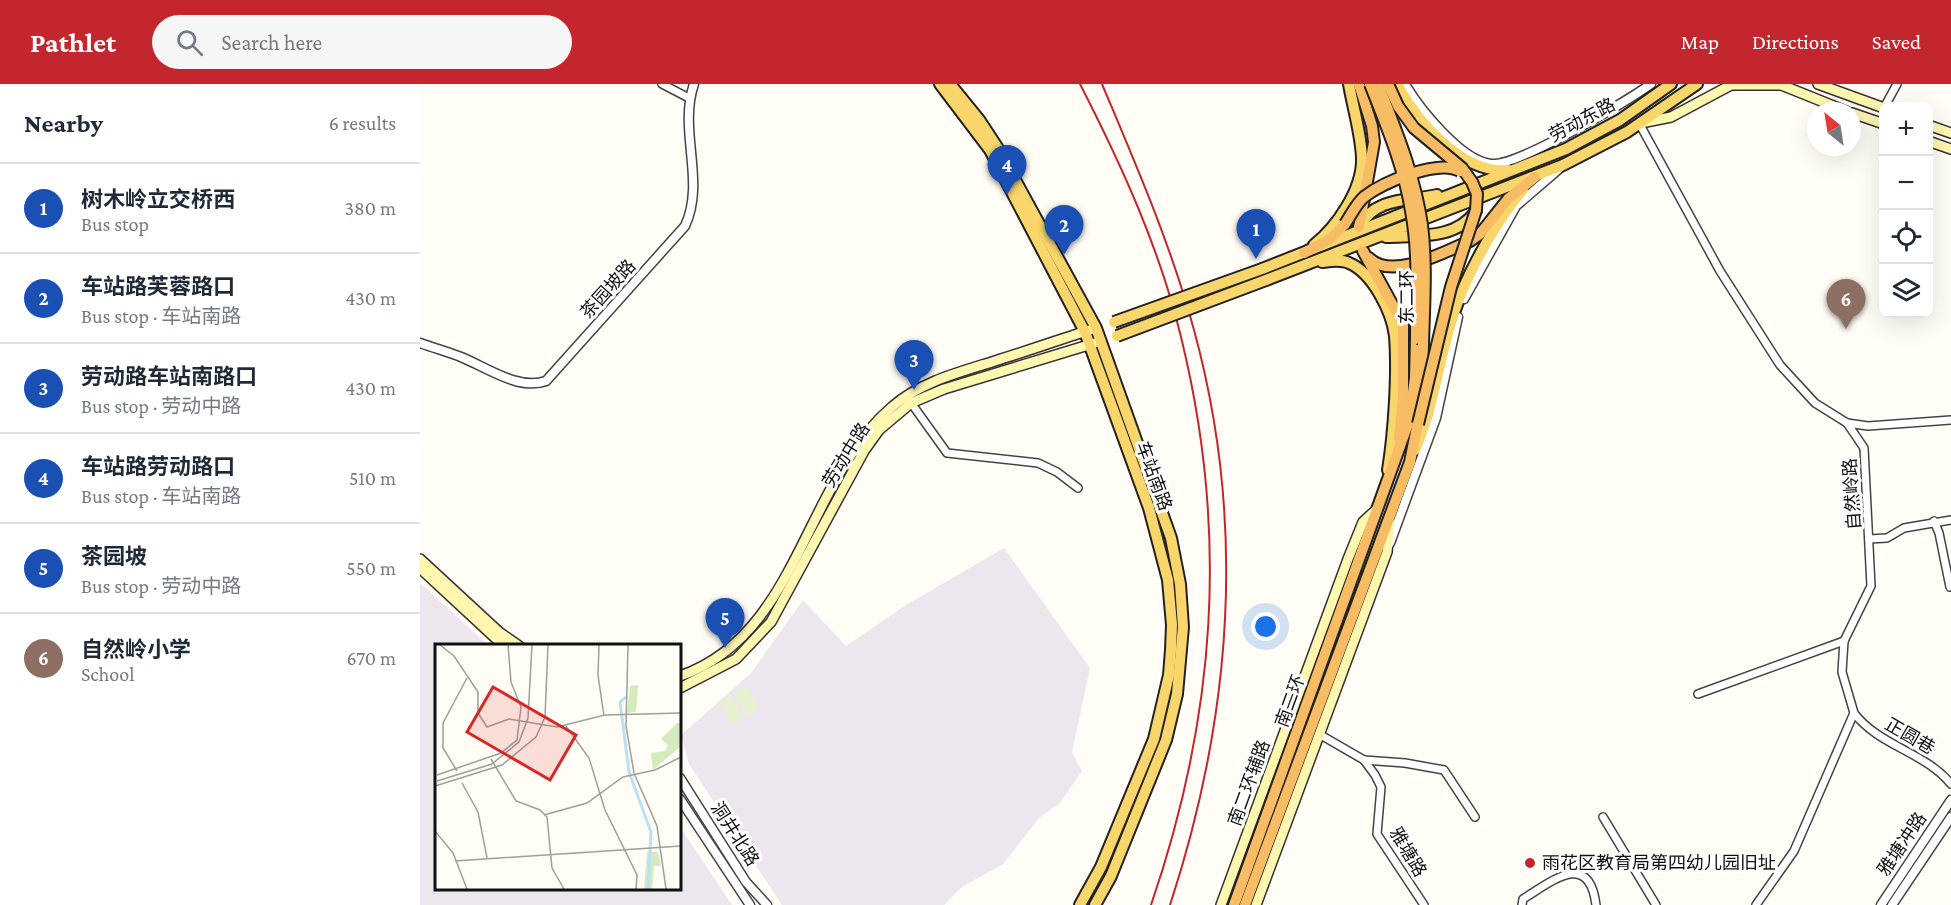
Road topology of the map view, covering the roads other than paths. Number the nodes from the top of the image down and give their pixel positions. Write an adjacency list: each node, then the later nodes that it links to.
1 (662, 84): 18 (street)
2 (694, 84): 18 (street, 茶园坡路)
3 (940, 84): 41 (main road, 车站南路)
4 (950, 84): 41 (main road, 车站南路)
5 (1349, 84): 38 (main road)
6 (1359, 84): 36 (highway)
7 (1371, 84): 48 (highway, 东二环, bridge)
8 (1378, 84): 47 (highway, 东二环, bridge)
9 (1388, 84): 32 (highway, bridge)
10 (1397, 84): 29 (main road)
11 (1405, 84): 30 (street)
12 (1652, 84): 30 (street)
13 (1671, 84): 29 (main road, 劳动东路)
14 (1697, 84): 24 (main road, 劳动东路)
15 (1818, 84): 21 (main road)
16 (1897, 84): 20 (street)
17 (1779, 85): 19 (main road); 24 (main road)
18 (689, 98): 43 (street, 茶园坡路)
19 (1823, 102)
20 (1887, 102)
21 (1879, 105)
22 (1861, 116): 23 (main road)
23 (1879, 122)
24 (1639, 123): 31 (main road, 劳动东路); 46 (street, 自然岭路)
25 (1933, 126): 26 (main road)
26 (1951, 133)
27 (1933, 142): 28 (main road)
28 (1951, 149)
29 (1537, 162): 30 (street); 34 (main road)
30 (1491, 165)
31 (1563, 165): 33 (main road, 劳动东路); 57 (street)
32 (1468, 176): 35 (highway, bridge); 38 (highway, bridge)
33 (1535, 177): 37 (main road, 劳动东路); 48 (highway); 49 (main road)
34 (1458, 191): 36 (main road); 38 (main road)
35 (1476, 210): 37 (main road, bridge); 47 (highway, bridge)
36 (1359, 227)
37 (1375, 237): 39 (main road, 劳动东路)
38 (1304, 253): 40 (main road)
39 (1312, 263): 40 (main road, 劳动东路); 51 (main road)
40 (1264, 275): 41 (main road, 劳动中路, bridge); 42 (main road, 劳动中路, bridge)
41 (1091, 330): 42 (main road, 车站南路); 44 (main road, 劳动中路)
42 (1095, 343): 44 (main road, 劳动中路); 81 (main road, 车站南路); 82 (main road, 车站南路)
43 (420, 344)
44 (909, 399): 50 (street); 64 (main road, 劳动中路); 65 (main road, 劳动中路)
45 (1951, 420): 46 (street)
46 (1847, 423): 56 (street, 自然岭路)
47 (1418, 424): 49 (highway, 东二环)
48 (1396, 460): 51 (highway, 东二环)
49 (1410, 462): 53 (highway, 东二环)
50 (1078, 488)
51 (1384, 490): 52 (highway, 东二环)
52 (1377, 509): 83 (main road, 南二环辅路); 84 (highway, 南二环)
53 (1392, 513): 57 (main road); 85 (highway, 南二环)
54 (1951, 520): 55 (street)
55 (1934, 521): 56 (street); 60 (street)
56 (1869, 539): 61 (street, 自然岭路)
57 (1387, 552): 70 (main road)
58 (420, 559): 63 (main road)
59 (420, 568): 62 (main road)
60 (1950, 587)
61 (1844, 641): 68 (street); 69 (street, 自然岭路)
62 (503, 644)
63 (517, 644)
64 (681, 675)
65 (694, 682): 66 (main road, 劳动中路); 67 (main road)
66 (681, 688)
67 (681, 693)
68 (1698, 694)
69 (1854, 713): 73 (street, 正圆巷); 91 (street)
70 (1319, 734): 71 (street, 雅塘路); 86 (main road)
71 (1364, 760): 76 (street); 87 (street, 雅塘路)
72 (681, 780): 80 (street, 洞井北路)
73 (1951, 784)
74 (681, 801): 79 (street, 洞井北路)
75 (1951, 801): 92 (street, 雅塘冲路)
76 (1475, 817)
77 (1604, 817): 90 (street)
78 (1951, 817): 93 (street, 雅塘冲路)
79 (750, 905)
80 (767, 905)
81 (1080, 905)
82 (1095, 905)
83 (1221, 905)
84 (1233, 905)
85 (1245, 905)
86 (1256, 905)
87 (1424, 905)
88 (1522, 905): 89 (street)
89 (1596, 905)
90 (1656, 905)
91 (1756, 905)
92 (1881, 905)
93 (1892, 905)

